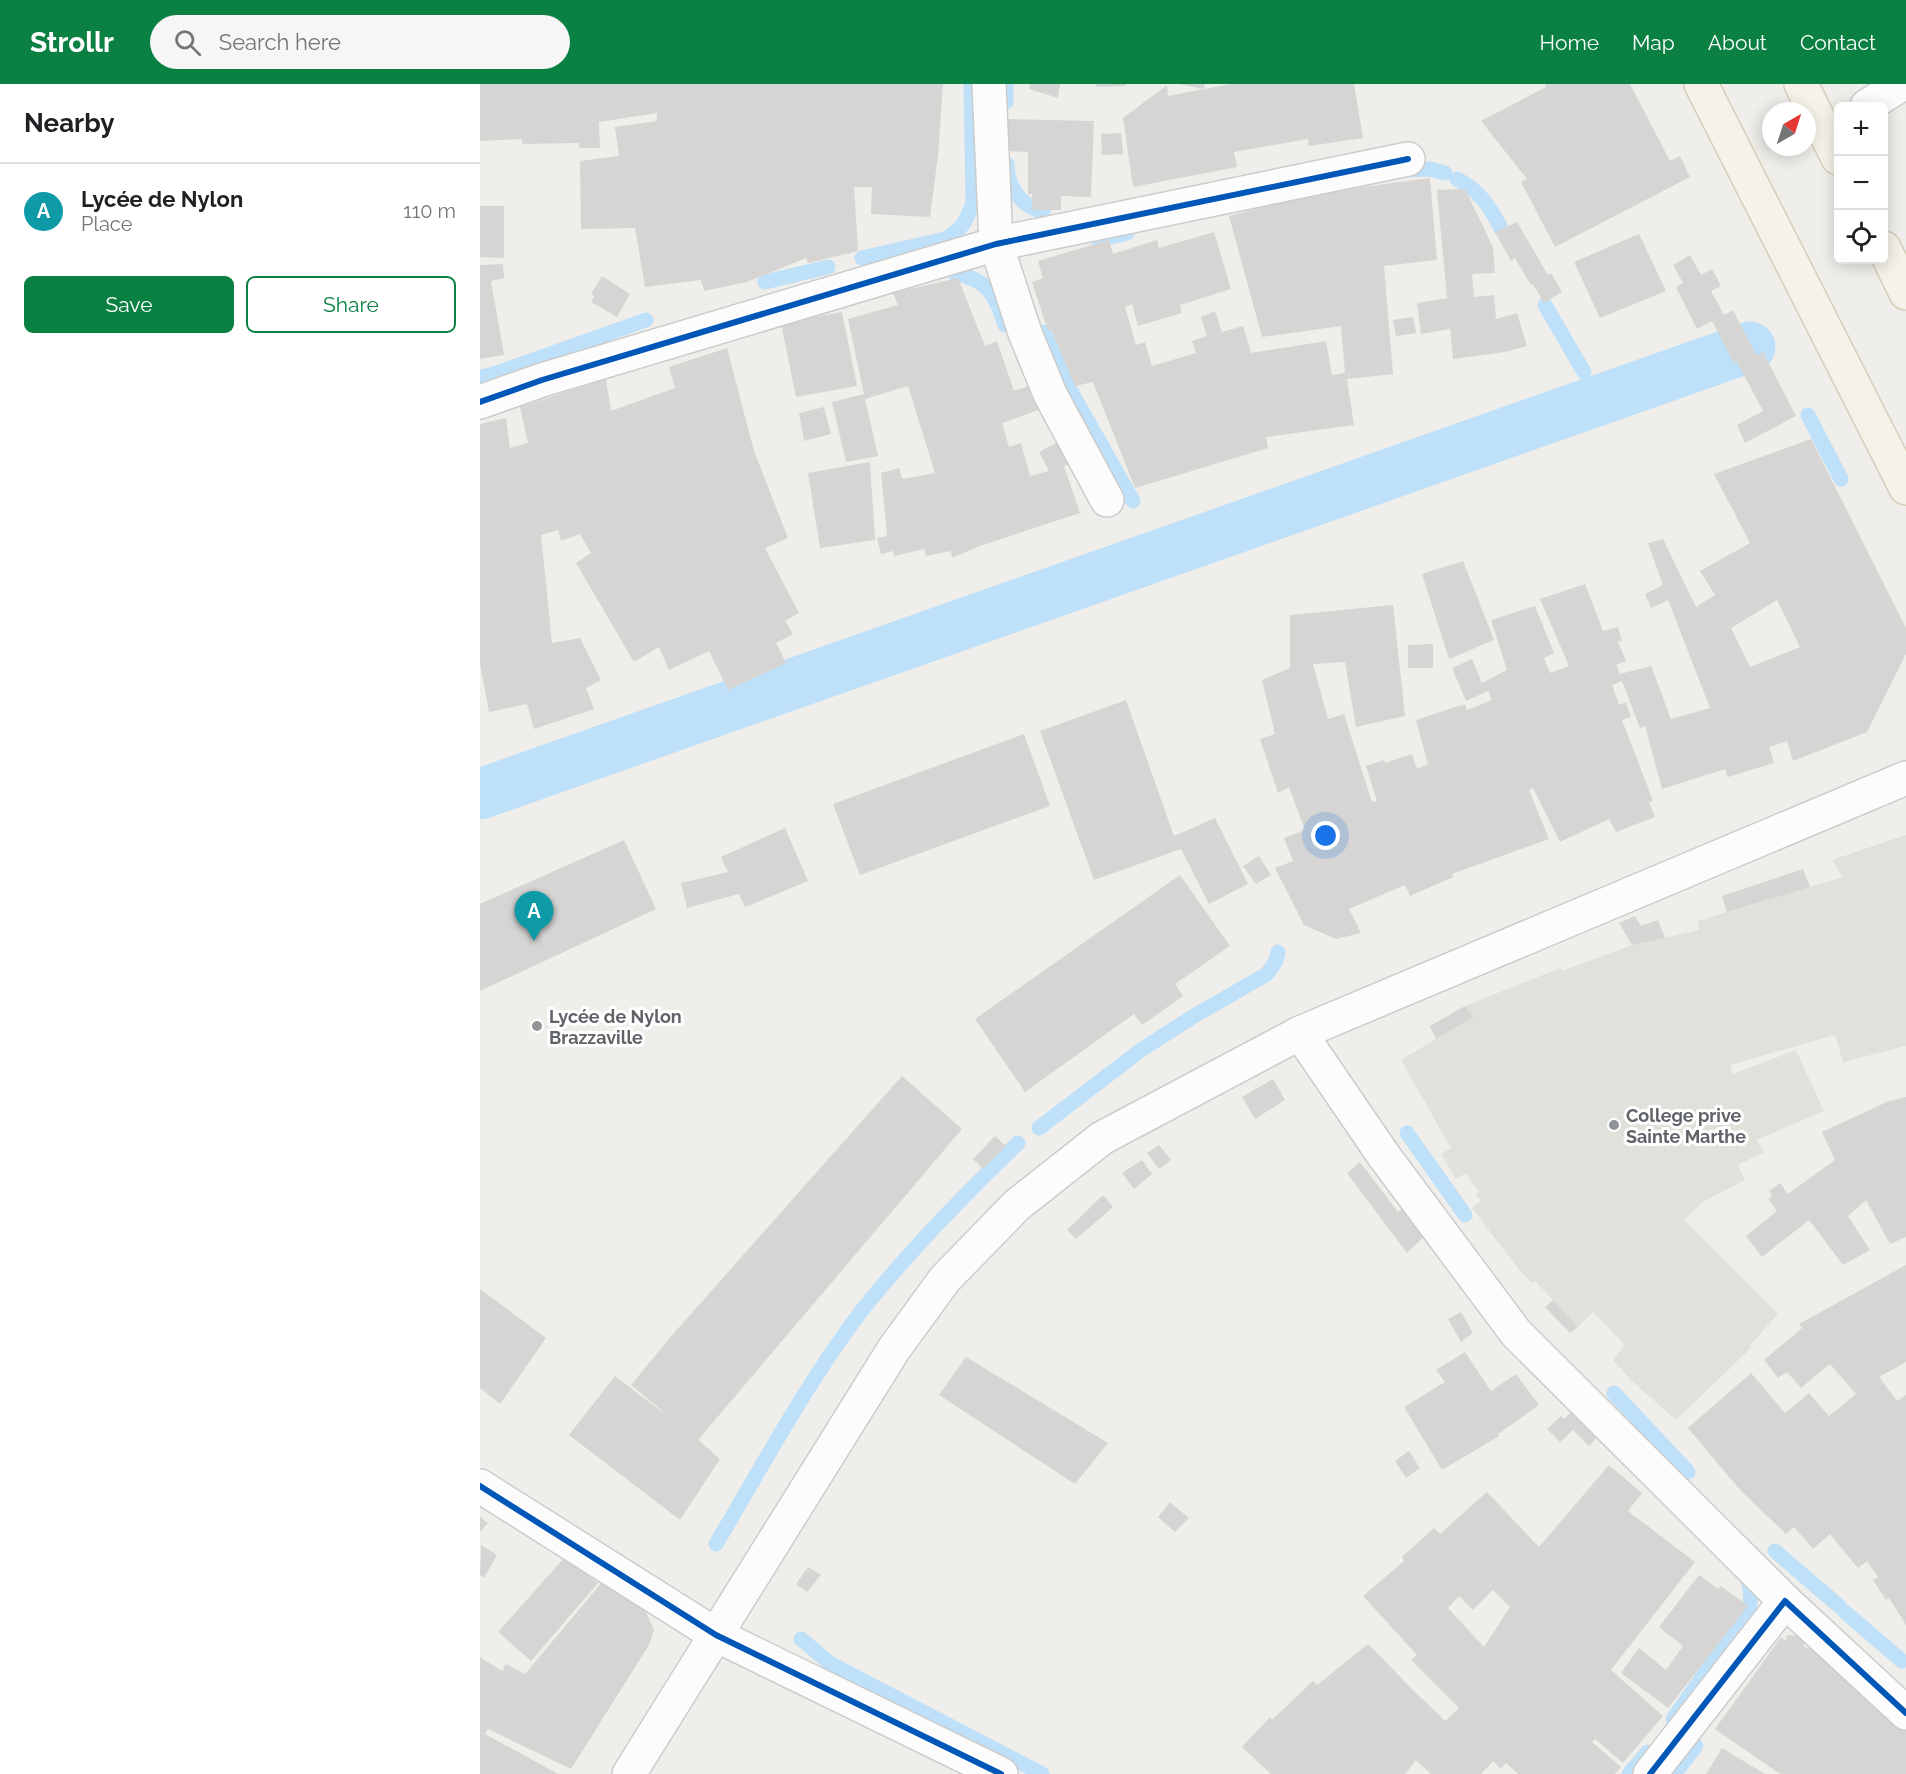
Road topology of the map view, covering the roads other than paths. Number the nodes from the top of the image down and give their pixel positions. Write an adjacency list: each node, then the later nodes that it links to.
1 (989, 84): 8 (street)
2 (1701, 84): 10 (main road)
3 (1801, 84): 6 (main road)
4 (1902, 84): 5 (street)
5 (1873, 102)
6 (1834, 139)
7 (1408, 159): 8 (street)
8 (996, 244): 9 (street); 11 (street)
9 (480, 402)
10 (1906, 488)
11 (1107, 500)
12 (1906, 778): 13 (street)
13 (1300, 1033): 15 (street); 16 (street)
14 (480, 1486): 16 (street)
15 (1785, 1601): 17 (street); 20 (street)
16 (716, 1635): 18 (street); 19 (street)
17 (1906, 1713)
18 (629, 1774)
19 (1001, 1774)
20 (1650, 1774)

